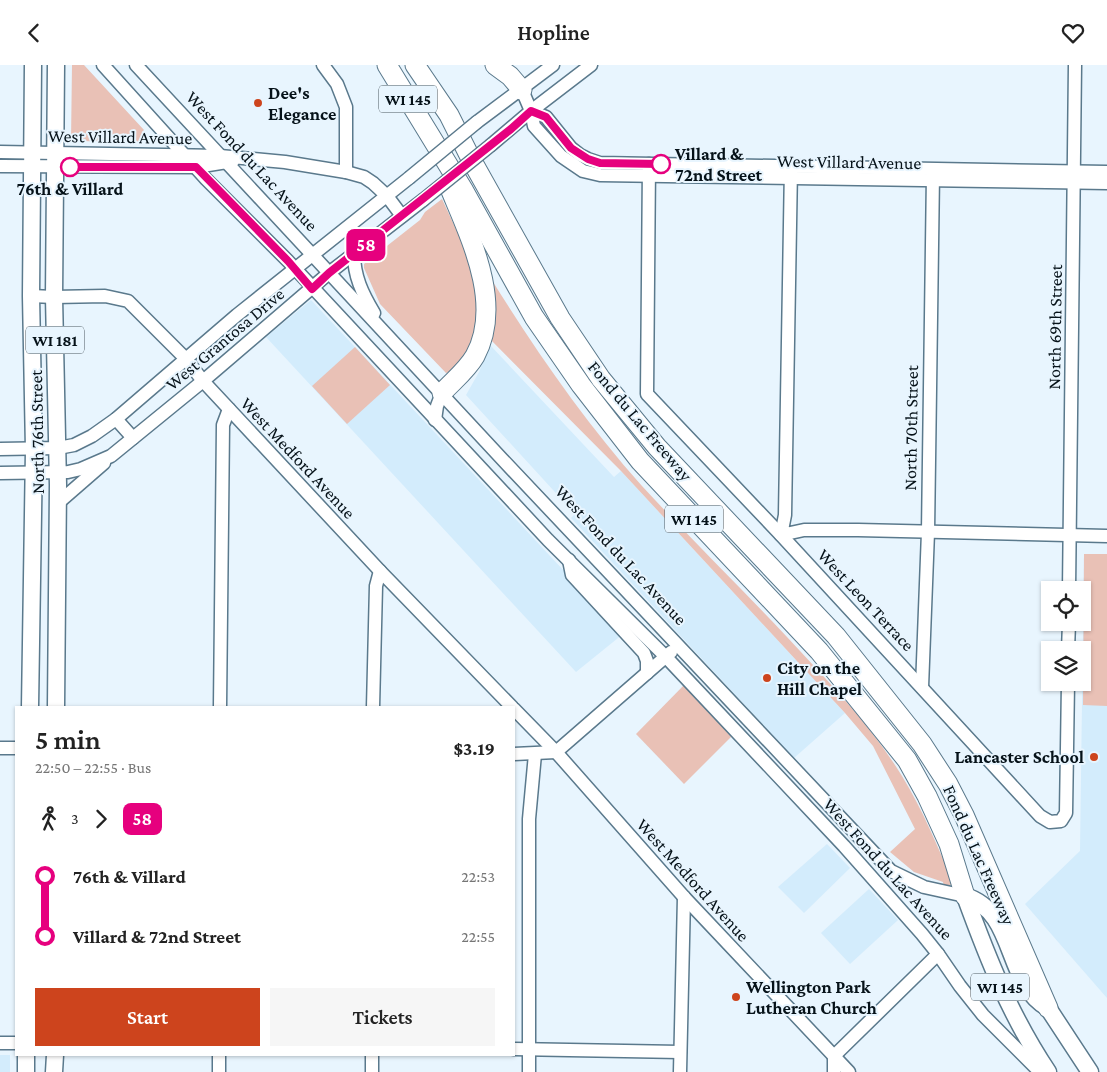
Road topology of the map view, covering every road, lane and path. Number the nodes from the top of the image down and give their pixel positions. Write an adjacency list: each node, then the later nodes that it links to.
1 (33, 65): 19 (main road, North 76th Street / WI 181)
2 (56, 65): 21 (main road, North 76th Street / WI 181)
3 (103, 65): 18 (street, West Fond du Lac Avenue)
4 (136, 65): 20 (street, West Fond du Lac Avenue)
5 (323, 65): 25 (street)
6 (387, 65): 16 (highway, Fond du Lac Freeway / WI 145)
7 (415, 65): 15 (highway, Fond du Lac Freeway / WI 145)
8 (431, 65): 15 (highway)
9 (494, 65): 13 (highway)
10 (553, 65): 13 (street, West Grantosa Drive)
11 (590, 65): 14 (street, West Grantosa Drive)
12 (1075, 65): 29 (street, North 69th Street)
13 (522, 90): 14 (street, West Villard Avenue); 31 (street, West Grantosa Drive, bridge)
14 (531, 111): 24 (street, West Villard Avenue); 32 (street, West Grantosa Drive, bridge)
15 (449, 115): 82 (highway, Fond du Lac Freeway / WI 145)
16 (429, 133): 43 (highway); 79 (highway, Fond du Lac Freeway / WI 145)
17 (0, 152): 19 (street, West Villard Avenue)
18 (184, 155): 20 (street, West Villard Avenue); 21 (street, West Villard Avenue); 23 (street, West Fond du Lac Avenue)
19 (32, 159): 21 (street, West Villard Avenue); 22 (street, West Villard Avenue); 38 (main road, North 76th Street / WI 181)
20 (224, 159): 23 (street, West Villard Avenue); 25 (street, West Villard Avenue); 34 (street, West Fond du Lac Avenue)
21 (56, 160): 23 (street, West Villard Avenue); 39 (main road, North 76th Street / WI 181)
22 (0, 166)
23 (196, 167): 35 (street, West Fond du Lac Avenue)
24 (650, 170): 26 (street, West Villard Avenue); 57 (street, West Leon Terrace)
25 (346, 172): 31 (street, West Villard Avenue)
26 (791, 172): 28 (street, West Villard Avenue); 57 (street)
27 (1107, 172): 29 (street, West Villard Avenue)
28 (932, 175): 29 (street, West Villard Avenue); 56 (street, North 70th Street)
29 (1074, 177): 30 (street, West Villard Avenue); 58 (street, North 69th Street)
30 (1107, 183)
31 (387, 196): 32 (street, West Villard Avenue); 34 (street, West Grantosa Drive)
32 (402, 216): 33 (street, West Grantosa Drive)
33 (354, 254): 36 (street, West Grantosa Drive); 40 (street)
34 (313, 255): 35 (street, West Grantosa Drive); 36 (street, West Fond du Lac Avenue)
35 (295, 269): 37 (street, West Fond du Lac Avenue); 41 (street, West Grantosa Drive)
36 (329, 273): 37 (street, West Grantosa Drive); 40 (street, West Fond du Lac Avenue)
37 (312, 289): 42 (street, West Grantosa Drive); 46 (street, West Fond du Lac Avenue)
38 (31, 296): 39 (street, West Medford Avenue); 50 (main road, North 76th Street / WI 181)
39 (54, 297): 41 (street, West Medford Avenue); 48 (main road, North 76th Street / WI 181)
40 (390, 338): 43 (street, West Fond du Lac Avenue)
41 (186, 359): 42 (street, West Medford Avenue); 45 (street, West Grantosa Drive)
42 (203, 381): 44 (street, West Medford Avenue); 47 (street, West Grantosa Drive)
43 (442, 393): 46 (street); 63 (street, West Fond du Lac Avenue)
44 (230, 409): 61 (street, West Medford Avenue); 70 (street)
45 (116, 419): 47 (street); 48 (street, West Grantosa Drive)
46 (435, 420): 60 (street, West Fond du Lac Avenue)
47 (133, 438): 51 (street, West Grantosa Drive)
48 (58, 448): 50 (street, West Grantosa Drive); 53 (main road, North 76th Street / WI 181)
49 (0, 449): 50 (street, West Grantosa Drive)
50 (34, 450): 52 (main road, North 76th Street / WI 181)
51 (111, 456): 53 (street, West Grantosa Drive); 55 (street)
52 (33, 472): 53 (street, West Grantosa Drive); 54 (street, West Grantosa Drive); 68 (main road, North 76th Street / WI 181)
53 (58, 472): 55 (main road, North 76th Street / WI 181)
54 (0, 473)
55 (58, 503): 69 (main road, North 76th Street / WI 181)
56 (928, 532): 57 (street); 58 (street); 66 (street, North 70th Street)
57 (782, 535): 66 (street, West Leon Terrace)
58 (1070, 536): 59 (street); 62 (street, North 69th Street)
59 (1107, 536)
60 (569, 560): 64 (street, West Fond du Lac Avenue); 65 (street)
61 (380, 571): 71 (street); 72 (street, West Medford Avenue)
62 (1069, 581)
63 (678, 645): 64 (street); 79 (street, West Fond du Lac Avenue)
64 (666, 657): 65 (street); 81 (street, West Fond du Lac Avenue)
65 (647, 673): 76 (street)
66 (922, 687): 67 (street, West Leon Terrace)
67 (1068, 691)
68 (30, 706)
69 (56, 706)
70 (220, 706)
71 (374, 706)
72 (511, 706)
73 (515, 710): 76 (street, West Medford Avenue)
74 (0, 748): 75 (street)
75 (15, 748)
76 (556, 752): 78 (street); 80 (street, West Medford Avenue)
77 (515, 754): 78 (street)
78 (535, 754): 86 (street)
79 (965, 896): 82 (main road); 102 (main road, West Fond du Lac Avenue / WI 145)
80 (684, 897): 87 (street); 92 (street, West Medford Avenue)
81 (938, 954): 92 (street); 101 (street, West Fond du Lac Avenue)
82 (1048, 1008): 103 (main road, WI 145)
83 (0, 1043): 84 (street)
84 (15, 1043)
85 (515, 1049): 86 (street)
86 (529, 1049): 87 (street); 97 (street)
87 (680, 1053): 98 (street)
88 (26, 1056): 93 (main road)
89 (55, 1056): 94 (main road)
90 (219, 1056): 95 (street)
91 (372, 1056): 96 (street)
92 (834, 1056): 99 (street); 100 (street, West Medford Avenue)
93 (26, 1072)
94 (54, 1072)
95 (219, 1072)
96 (372, 1072)
97 (529, 1072)
98 (680, 1072)
99 (834, 1072)
100 (849, 1072)
101 (1040, 1072)
102 (1048, 1072)
103 (1090, 1072)

